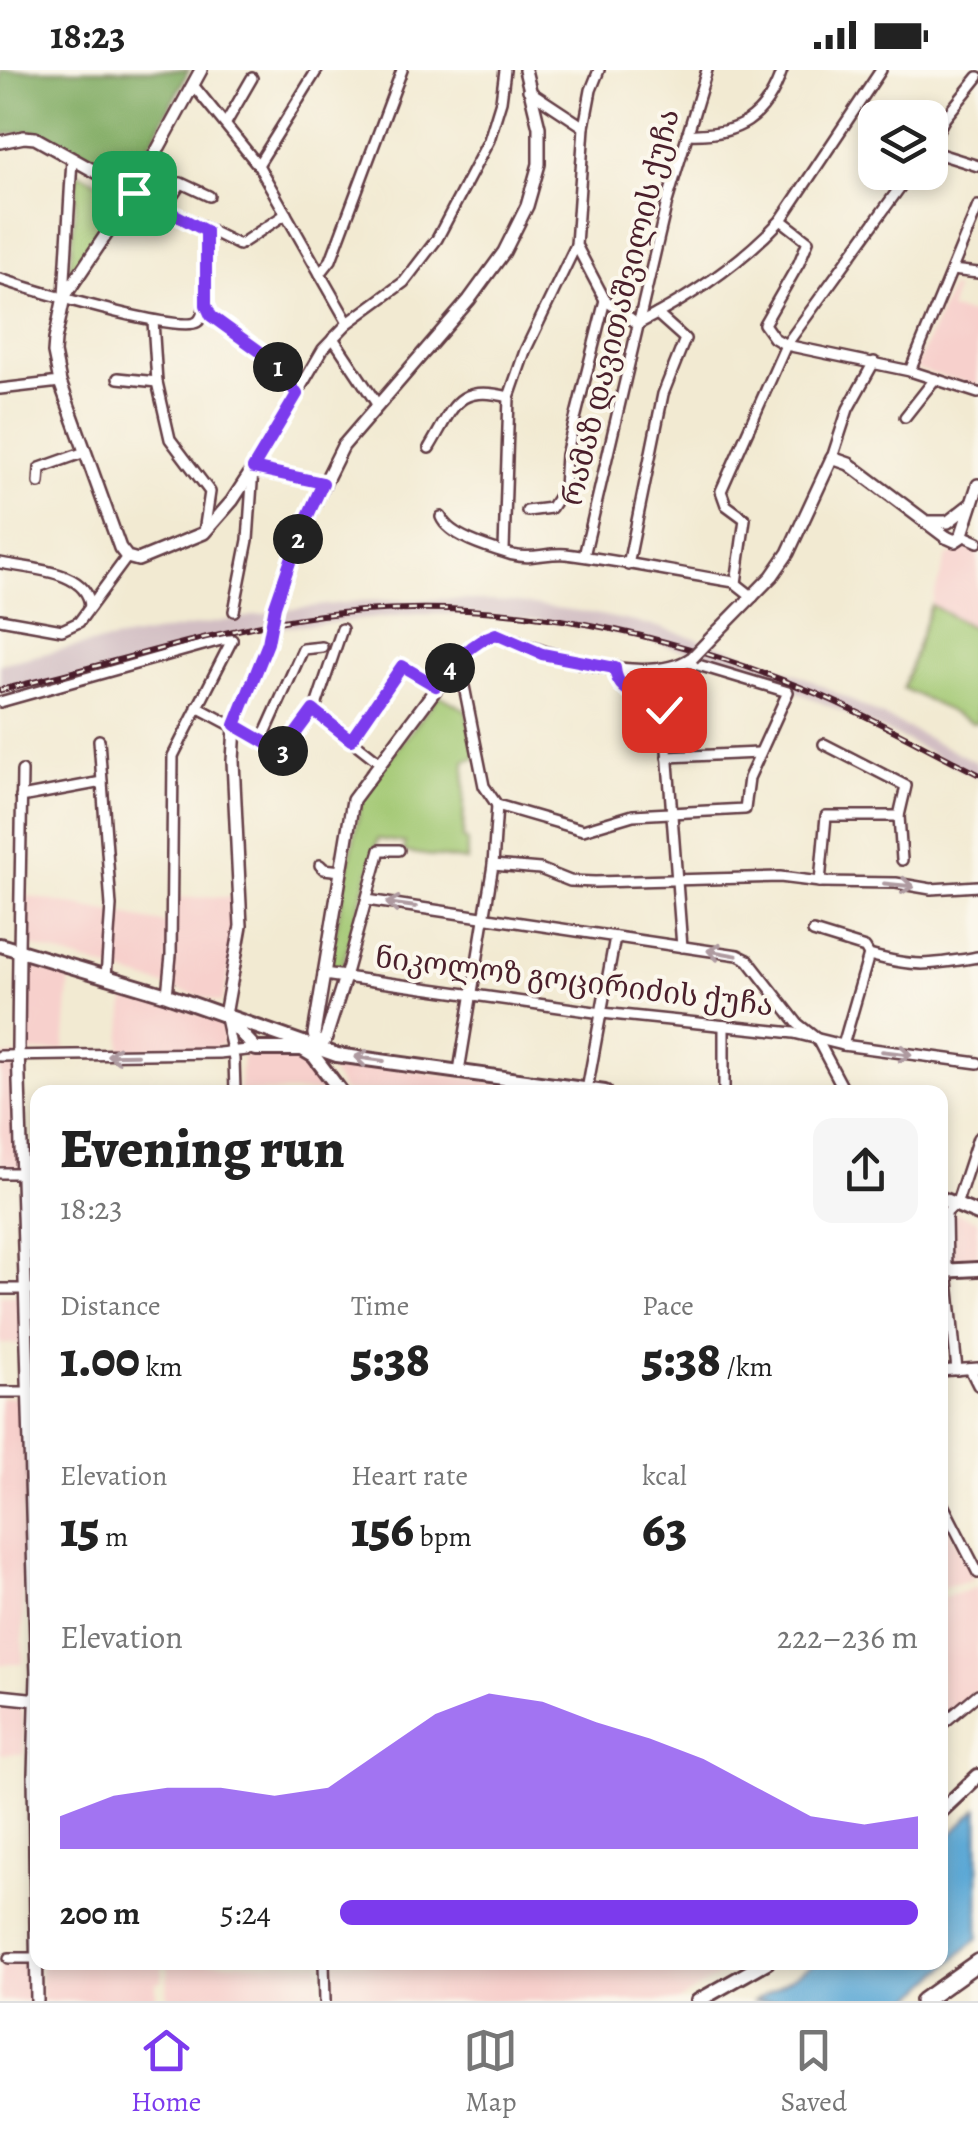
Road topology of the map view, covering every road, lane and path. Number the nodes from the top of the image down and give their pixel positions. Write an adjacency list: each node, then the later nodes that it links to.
1 (202, 70): 12 (street)
2 (317, 70): 21 (street)
3 (402, 70): 33 (street)
4 (504, 70): 41 (street)
5 (525, 70): 13 (street)
6 (599, 70): 16 (street)
7 (707, 70): 17 (street, რამაზ დავითაშვილის ქუჩა)
8 (782, 70): 17 (street)
9 (881, 70): 29 (street)
10 (978, 77): 14 (street)
11 (252, 78): 15 (street)
12 (193, 85): 15 (street); 24 (street)
13 (528, 90): 16 (street); 55 (street)
14 (948, 113)
15 (226, 123): 21 (street)
16 (584, 127): 31 (street)
17 (687, 134): 42 (street, რამაზ დავითაშვილის ქუჩა)
18 (1, 143): 20 (street)
19 (948, 155): 22 (street)
20 (72, 159): 24 (street); 36 (street)
21 (258, 166): 28 (street)
22 (978, 166)
23 (898, 190): 44 (street)
24 (134, 193): 27 (street); 36 (street)
25 (209, 196): 27 (street)
26 (978, 206): 32 (street)
27 (164, 209): 30 (street)
28 (286, 214): 30 (street); 33 (street)
29 (781, 220): 39 (street); 44 (street)
30 (206, 231): 38 (street)
31 (576, 246): 37 (street); 54 (street)
32 (952, 270): 34 (street); 46 (street)
33 (320, 274): 41 (street)
34 (978, 274)
35 (0, 279): 36 (street)
36 (64, 297): 40 (street); 49 (street)
37 (606, 300): 42 (street); 65 (street)
38 (206, 305): 40 (street); 53 (street)
39 (658, 314): 42 (street); 77 (street)
40 (153, 320): 50 (street)
41 (348, 324): 43 (street)
42 (638, 324): 75 (street, რამაზ დავითაშვილის ქუჩა)
43 (332, 338): 53 (street); 55 (street)
44 (786, 345): 45 (street); 78 (street)
45 (874, 362): 46 (street); 59 (street)
46 (910, 372): 48 (street)
47 (118, 378): 50 (street)
48 (934, 379): 52 (street); 56 (street)
49 (60, 382): 51 (street); 58 (street)
50 (156, 382): 69 (street)
51 (0, 389)
52 (978, 393)
53 (297, 394): 60 (street)
54 (509, 397): 57 (street); 73 (street)
55 (376, 404): 62 (street)
56 (905, 417)
57 (429, 448)
58 (85, 452): 61 (street); 74 (street)
59 (832, 458): 67 (street); 79 (street)
60 (253, 468): 62 (street); 69 (street); 81 (street)
61 (40, 483)
62 (323, 483): 92 (street)
63 (978, 485): 64 (street)
64 (973, 501): 68 (street); 70 (street)
65 (527, 512)
66 (440, 517): 73 (street)
67 (926, 522): 68 (street); 71 (street)
68 (949, 522): 70 (street); 71 (street)
69 (204, 533): 74 (street)
70 (962, 533): 71 (street); 72 (street)
71 (946, 537)
72 (978, 542)
73 (504, 550): 75 (street)
74 (127, 556): 80 (street)
75 (584, 556): 77 (street)
76 (0, 562): 80 (street)
77 (628, 565): 78 (street)
78 (736, 583): 79 (street)
79 (753, 597): 85 (street, bridge)
80 (90, 607): 82 (street)
81 (234, 612)
82 (0, 619)
83 (342, 629): 91 (street)
84 (322, 647): 94 (street)
85 (690, 660): 87 (street); 97 (street)
86 (454, 664): 87 (street); 88 (street); 103 (street)
87 (615, 668): 98 (street)
88 (436, 686): 95 (street); 99 (street)
89 (0, 702): 90 (street)
90 (197, 708): 92 (street); 126 (street)
91 (313, 710): 94 (street); 95 (street)
92 (235, 725): 94 (street); 129 (street)
93 (99, 740): 101 (street)
94 (262, 740)
95 (351, 740): 99 (street)
96 (824, 744): 105 (street)
97 (759, 753): 98 (street); 104 (street)
98 (667, 756): 104 (street)
99 (378, 762): 110 (street)
100 (22, 771): 102 (street)
101 (102, 782): 102 (street); 124 (street)
102 (21, 797): 120 (street)
103 (497, 805): 104 (street); 109 (street)
104 (672, 813): 111 (street)
105 (898, 816): 107 (street); 112 (street)
106 (398, 850): 114 (street)
107 (902, 860)
108 (320, 865): 110 (street)
109 (493, 865): 111 (street); 115 (street)
110 (341, 871): 123 (street)
111 (676, 879): 112 (street); 119 (street)
112 (820, 882): 113 (street, one-way to 113)
113 (978, 886)
114 (367, 900): 115 (street, one-way to 114); 125 (street)
115 (484, 917): 117 (street); 127 (street)
116 (812, 932): 121 (street)
117 (615, 937): 119 (street); 128 (street)
118 (0, 946): 120 (main road)
119 (682, 946): 132 (street, one-way to 119)
120 (19, 950): 124 (main road); 138 (street)
121 (869, 954): 122 (street); 134 (street)
122 (978, 957)
123 (324, 974): 125 (street, ნიკოლოზ გოცირიძის ქუჩა); 135 (street)
124 (106, 977): 126 (main road)
125 (345, 977): 127 (street, ნიკოლოზ გოცირიძის ქუჩა); 135 (street)
126 (167, 996): 129 (main road)
127 (472, 996): 128 (street, ნიკოლოზ გოცირიძის ქუჩა); 140 (street)
128 (602, 1013): 130 (street, ნიკოლოზ გოცირიძის ქუჩა); 144 (street)
129 (224, 1015): 131 (main road); 133 (main road); 136 (street)
130 (724, 1026): 132 (street, ნიკოლოზ გოცირიძის ქუჩა); 145 (street)
131 (269, 1032): 133 (main road); 135 (main road)
132 (817, 1039): 134 (street, ნიკოლოზ გოცირიძის ქუჩა); 146 (street)
133 (256, 1046): 135 (main road); 136 (street)
134 (843, 1046): 139 (street, ნიკოლოზ გოცირიძის ქუჩა, one-way to 139)
135 (308, 1048): 140 (main road, one-way to 135); 142 (main road)
136 (231, 1050): 138 (street, one-way to 138); 141 (street)
137 (0, 1056): 138 (street)
138 (19, 1056): 149 (street)
139 (978, 1063)
140 (460, 1072): 143 (main road)
141 (234, 1085)
142 (336, 1085)
143 (525, 1085)
144 (588, 1085)
145 (724, 1085)
146 (842, 1085)
147 (978, 1138): 152 (street)
148 (0, 1172): 149 (street)
149 (22, 1173): 150 (street); 155 (street)
150 (30, 1173)
151 (948, 1203): 152 (main road)
152 (953, 1206): 153 (street); 154 (main road)
153 (948, 1211)
154 (978, 1214)
155 (30, 1266)
156 (978, 1269): 157 (main road)
157 (948, 1271)
158 (0, 1289): 159 (street)
159 (30, 1289)
160 (948, 1306): 162 (street)
161 (974, 1369): 162 (street); 164 (street)
162 (957, 1370): 163 (street)
163 (948, 1371)
164 (978, 1385)
165 (0, 1392): 166 (street)
166 (30, 1392)
167 (948, 1515): 168 (street)
168 (978, 1573)
169 (978, 1694): 172 (street)
170 (0, 1696): 171 (street)
171 (30, 1699)
172 (948, 1719)
173 (978, 1776): 174 (main road)
174 (948, 1804)
175 (4, 1958): 176 (street)
176 (30, 1958)
177 (978, 1962): 185 (highway)
178 (37, 1970): 182 (street)
179 (324, 1970): 183 (street)
180 (753, 1970): 184 (main road)
181 (978, 1972): 186 (highway)
182 (36, 2001)
183 (325, 2001)
184 (698, 2001)
185 (923, 2001)
186 (936, 2001)

